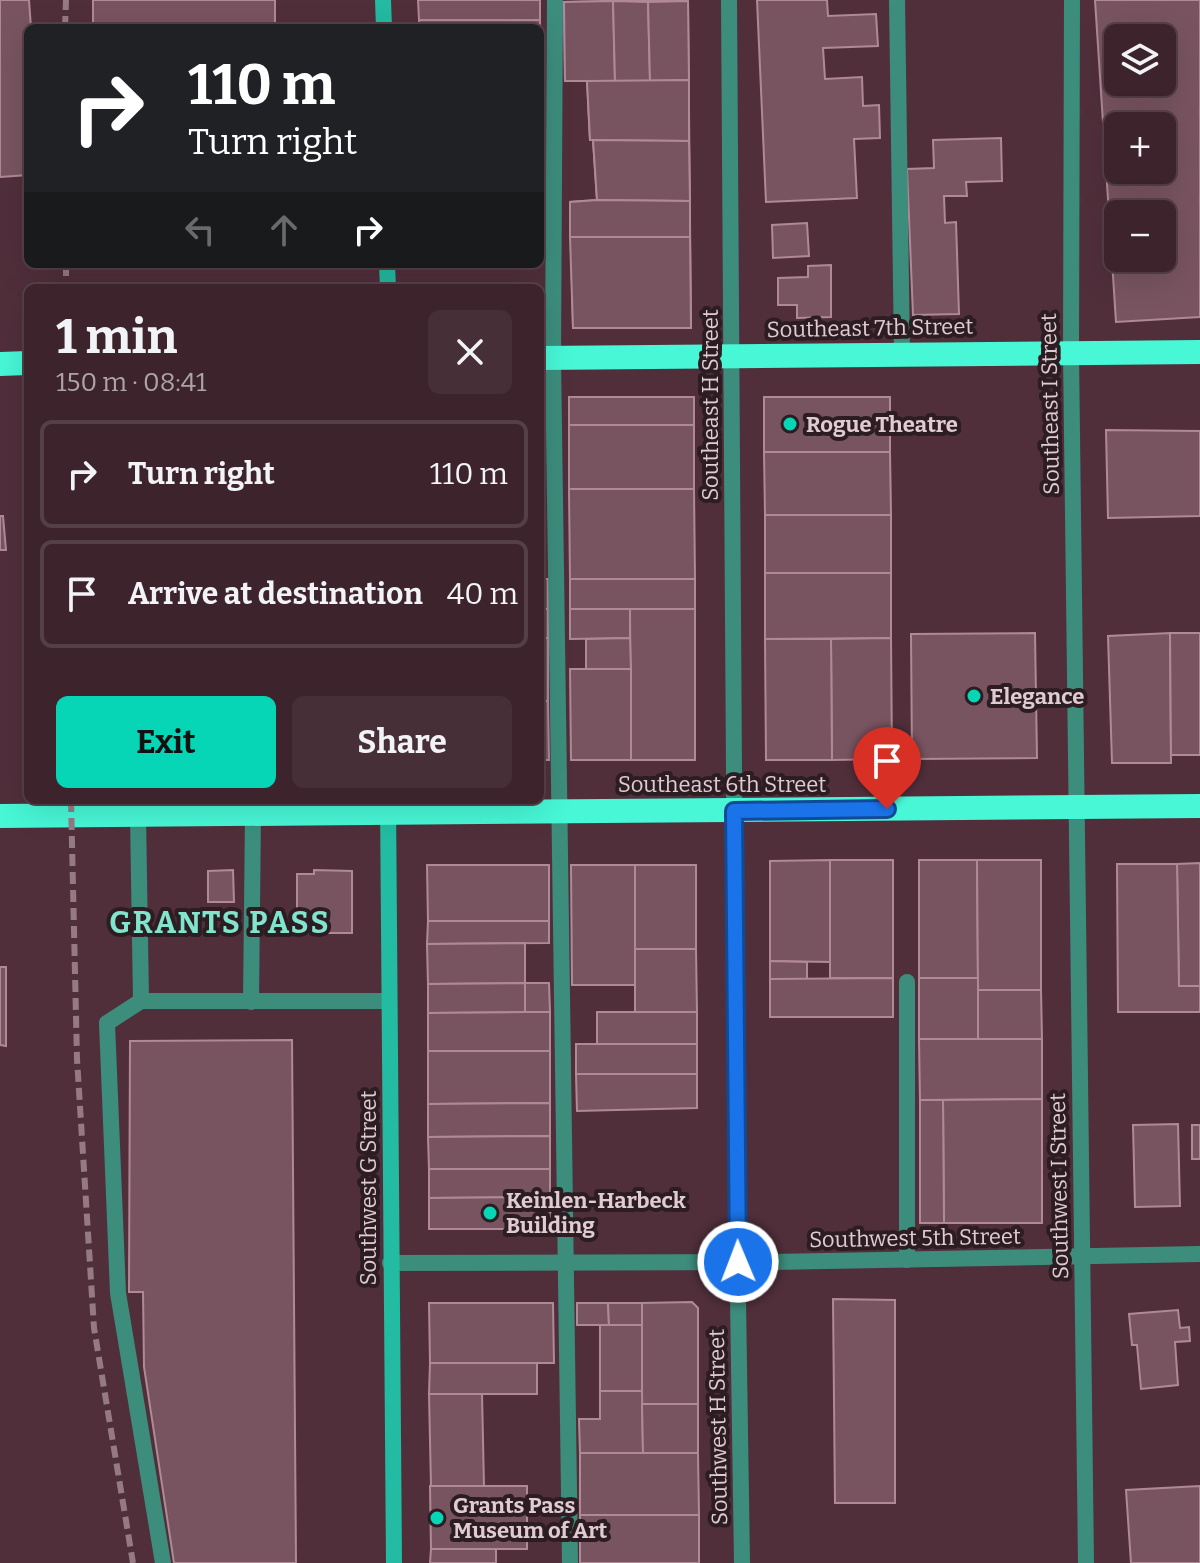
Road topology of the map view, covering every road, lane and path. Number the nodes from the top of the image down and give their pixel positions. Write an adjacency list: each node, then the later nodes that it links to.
1 (383, 0): 6 (street)
2 (555, 0): 11 (street)
3 (729, 0): 10 (street, Southeast H Street)
4 (897, 0): 9 (street)
5 (1072, 0): 8 (street, Southeast I Street)
6 (384, 24)
7 (1200, 352): 8 (highway, Southeast 7th Street)
8 (1071, 353): 9 (highway, Southeast 7th Street); 16 (street, Southeast I Street)
9 (902, 354): 10 (highway, Southeast 7th Street)
10 (730, 356): 11 (highway, Southeast 7th Street); 18 (street, Southeast H Street)
11 (546, 358): 17 (street)
12 (24, 363): 13 (highway)
13 (0, 364)
14 (388, 806): 17 (highway, Southeast 6th Street); 19 (highway, Southeast 6th Street); 24 (street, Southwest G Street)
15 (1200, 806): 16 (highway, Southeast 6th Street)
16 (1078, 808): 18 (highway, Southeast 6th Street); 27 (street, Southwest I Street)
17 (559, 811): 18 (highway, Southeast 6th Street); 31 (street)
18 (734, 811): 29 (street, Southwest H Street)
19 (253, 813): 20 (highway, Southeast 6th Street); 25 (street)
20 (138, 815): 21 (highway, Southeast 6th Street); 23 (street)
21 (0, 816)
22 (907, 982): 28 (street)
23 (141, 1001): 25 (street); 32 (street)
24 (388, 1001): 25 (street); 30 (street, Southwest G Street)
25 (251, 1002)
26 (1200, 1254): 27 (street, Southwest 5th Street)
27 (1081, 1258): 28 (street, Southwest 5th Street); 36 (street, Southwest I Street)
28 (907, 1260): 29 (street, Southwest 5th Street)
29 (738, 1262): 31 (street, Southwest 5th Street); 35 (street, Southwest H Street)
30 (390, 1263): 31 (street, Southwest 5th Street); 33 (street, Southwest G Street)
31 (567, 1264): 34 (street)
32 (163, 1563)
33 (394, 1563)
34 (570, 1563)
35 (742, 1563)
36 (1086, 1563)

